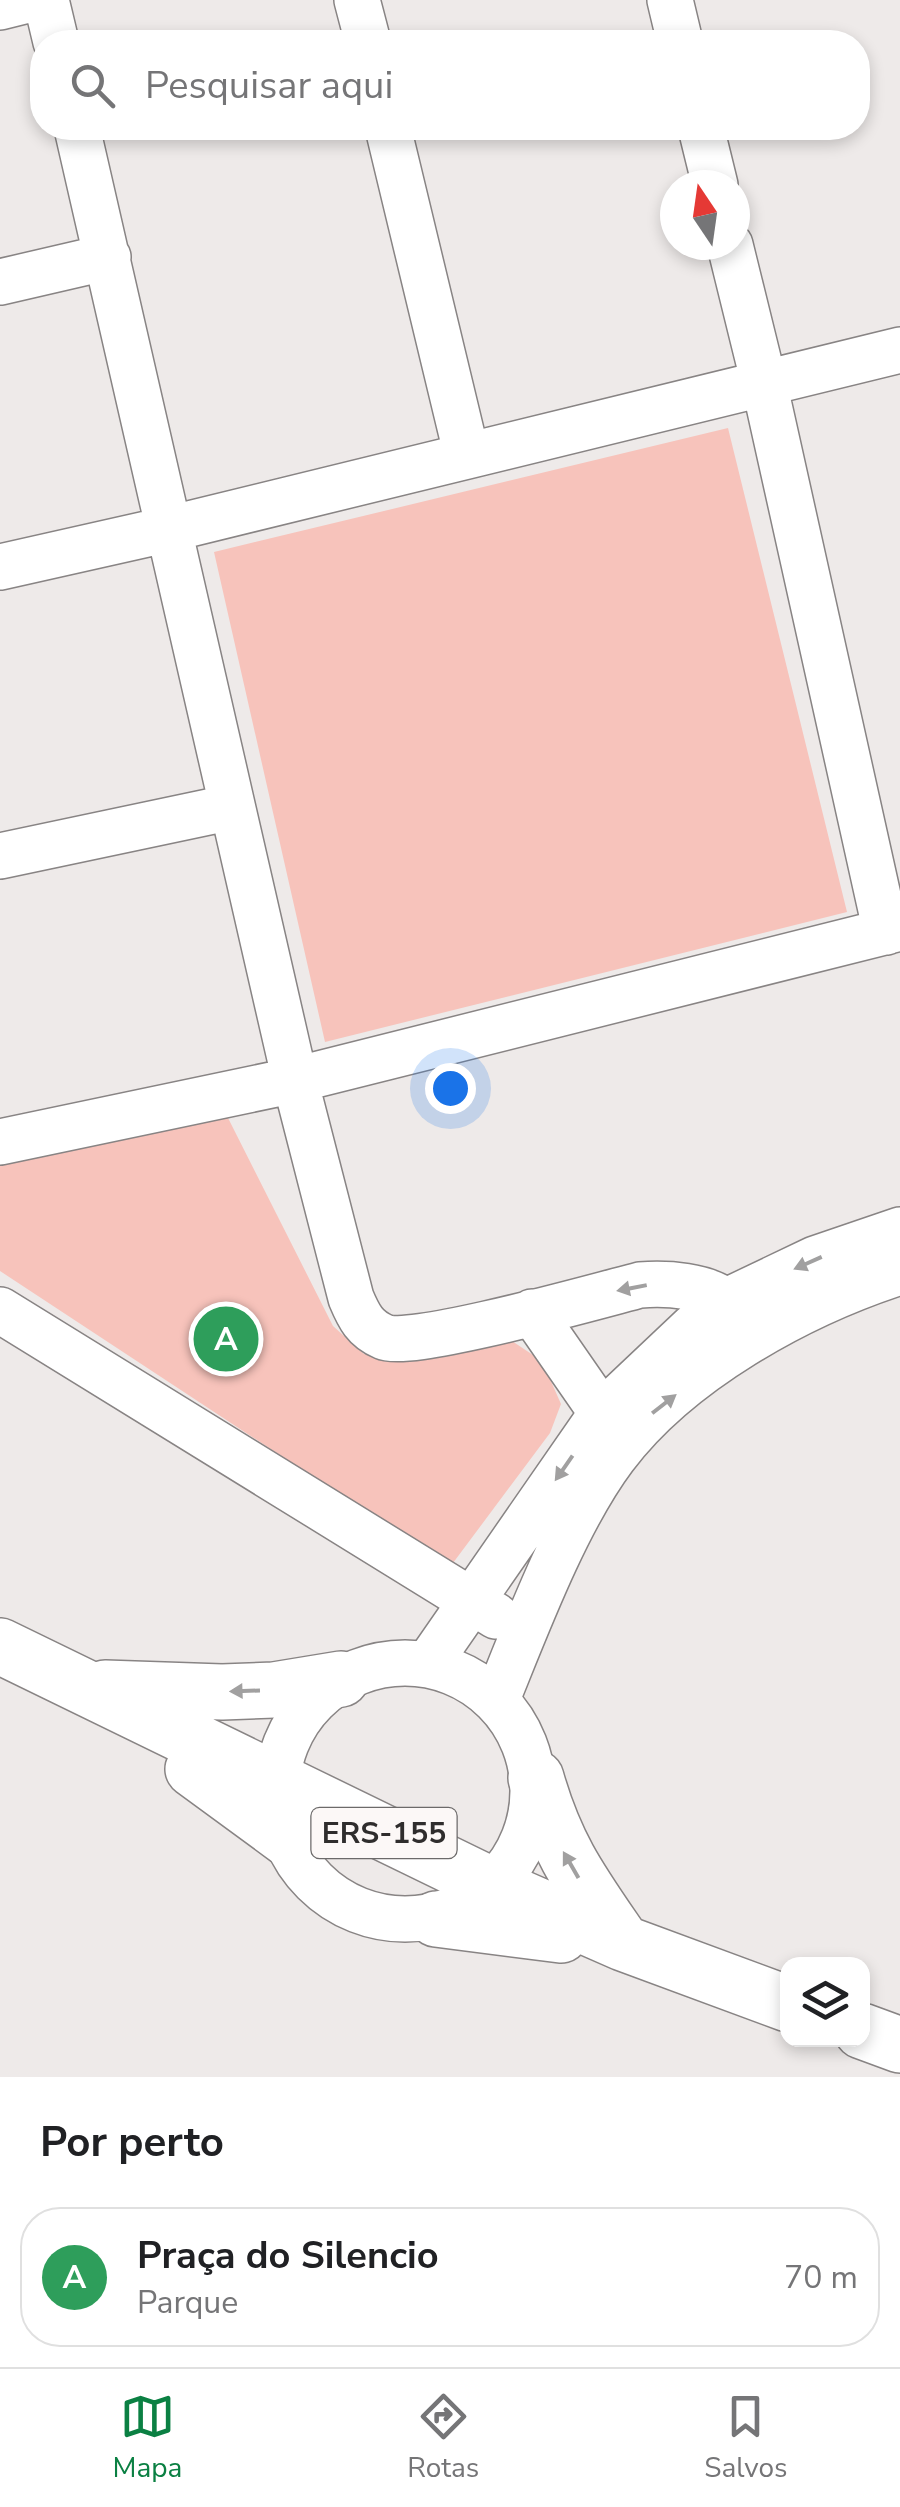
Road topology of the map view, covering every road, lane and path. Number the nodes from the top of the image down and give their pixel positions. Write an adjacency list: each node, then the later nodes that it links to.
1 (28, 0): 5 (street)
2 (46, 0): 6 (street)
3 (357, 0): 7 (street)
4 (670, 0): 8 (street)
5 (0, 7)
6 (53, 30)
7 (365, 30)
8 (677, 30)
9 (80, 140): 13 (street)
10 (391, 140): 18 (street)
11 (704, 140): 12 (street)
12 (711, 170)
13 (108, 256): 15 (street); 19 (street)
14 (734, 260): 17 (street)
15 (0, 282)
16 (900, 350): 17 (street)
17 (764, 383): 18 (street); 22 (street)
18 (467, 456): 19 (street)
19 (169, 529): 20 (street); 21 (street)
20 (0, 567)
21 (232, 806): 23 (street); 25 (street)
22 (883, 839): 24 (street)
23 (0, 856)
24 (893, 930): 25 (street)
25 (295, 1080): 26 (street); 31 (street)
26 (0, 1142)
27 (900, 1230): 29 (street, one-way to 29)
28 (900, 1272): 32 (street)
29 (726, 1301): 31 (street, one-way to 31); 32 (street); 33 (street)
30 (0, 1310): 34 (street)
31 (532, 1312): 33 (street)
32 (756, 1334): 35 (street, one-way to 32)
33 (602, 1413): 34 (street, one-way to 34)
34 (472, 1602): 35 (street); 37 (street)
35 (524, 1631): 40 (street)
36 (0, 1646): 39 (main road, ERS-155)
37 (428, 1664): 38 (street); 40 (street)
38 (341, 1679): 39 (main road, one-way to 39); 42 (street)
39 (82, 1687): 42 (main road, ERS-155); 43 (main road)
40 (497, 1699): 41 (street)
41 (536, 1778): 44 (street); 46 (main road, one-way to 41)
42 (275, 1780): 43 (street); 44 (main road, ERS-155)
43 (287, 1838): 45 (street)
44 (494, 1886): 45 (street); 46 (main road, ERS-155)
45 (436, 1919): 46 (main road)
46 (624, 1943): 47 (main road, ERS-155)
47 (780, 2001)
48 (870, 2035): 49 (main road)
49 (900, 2045)

